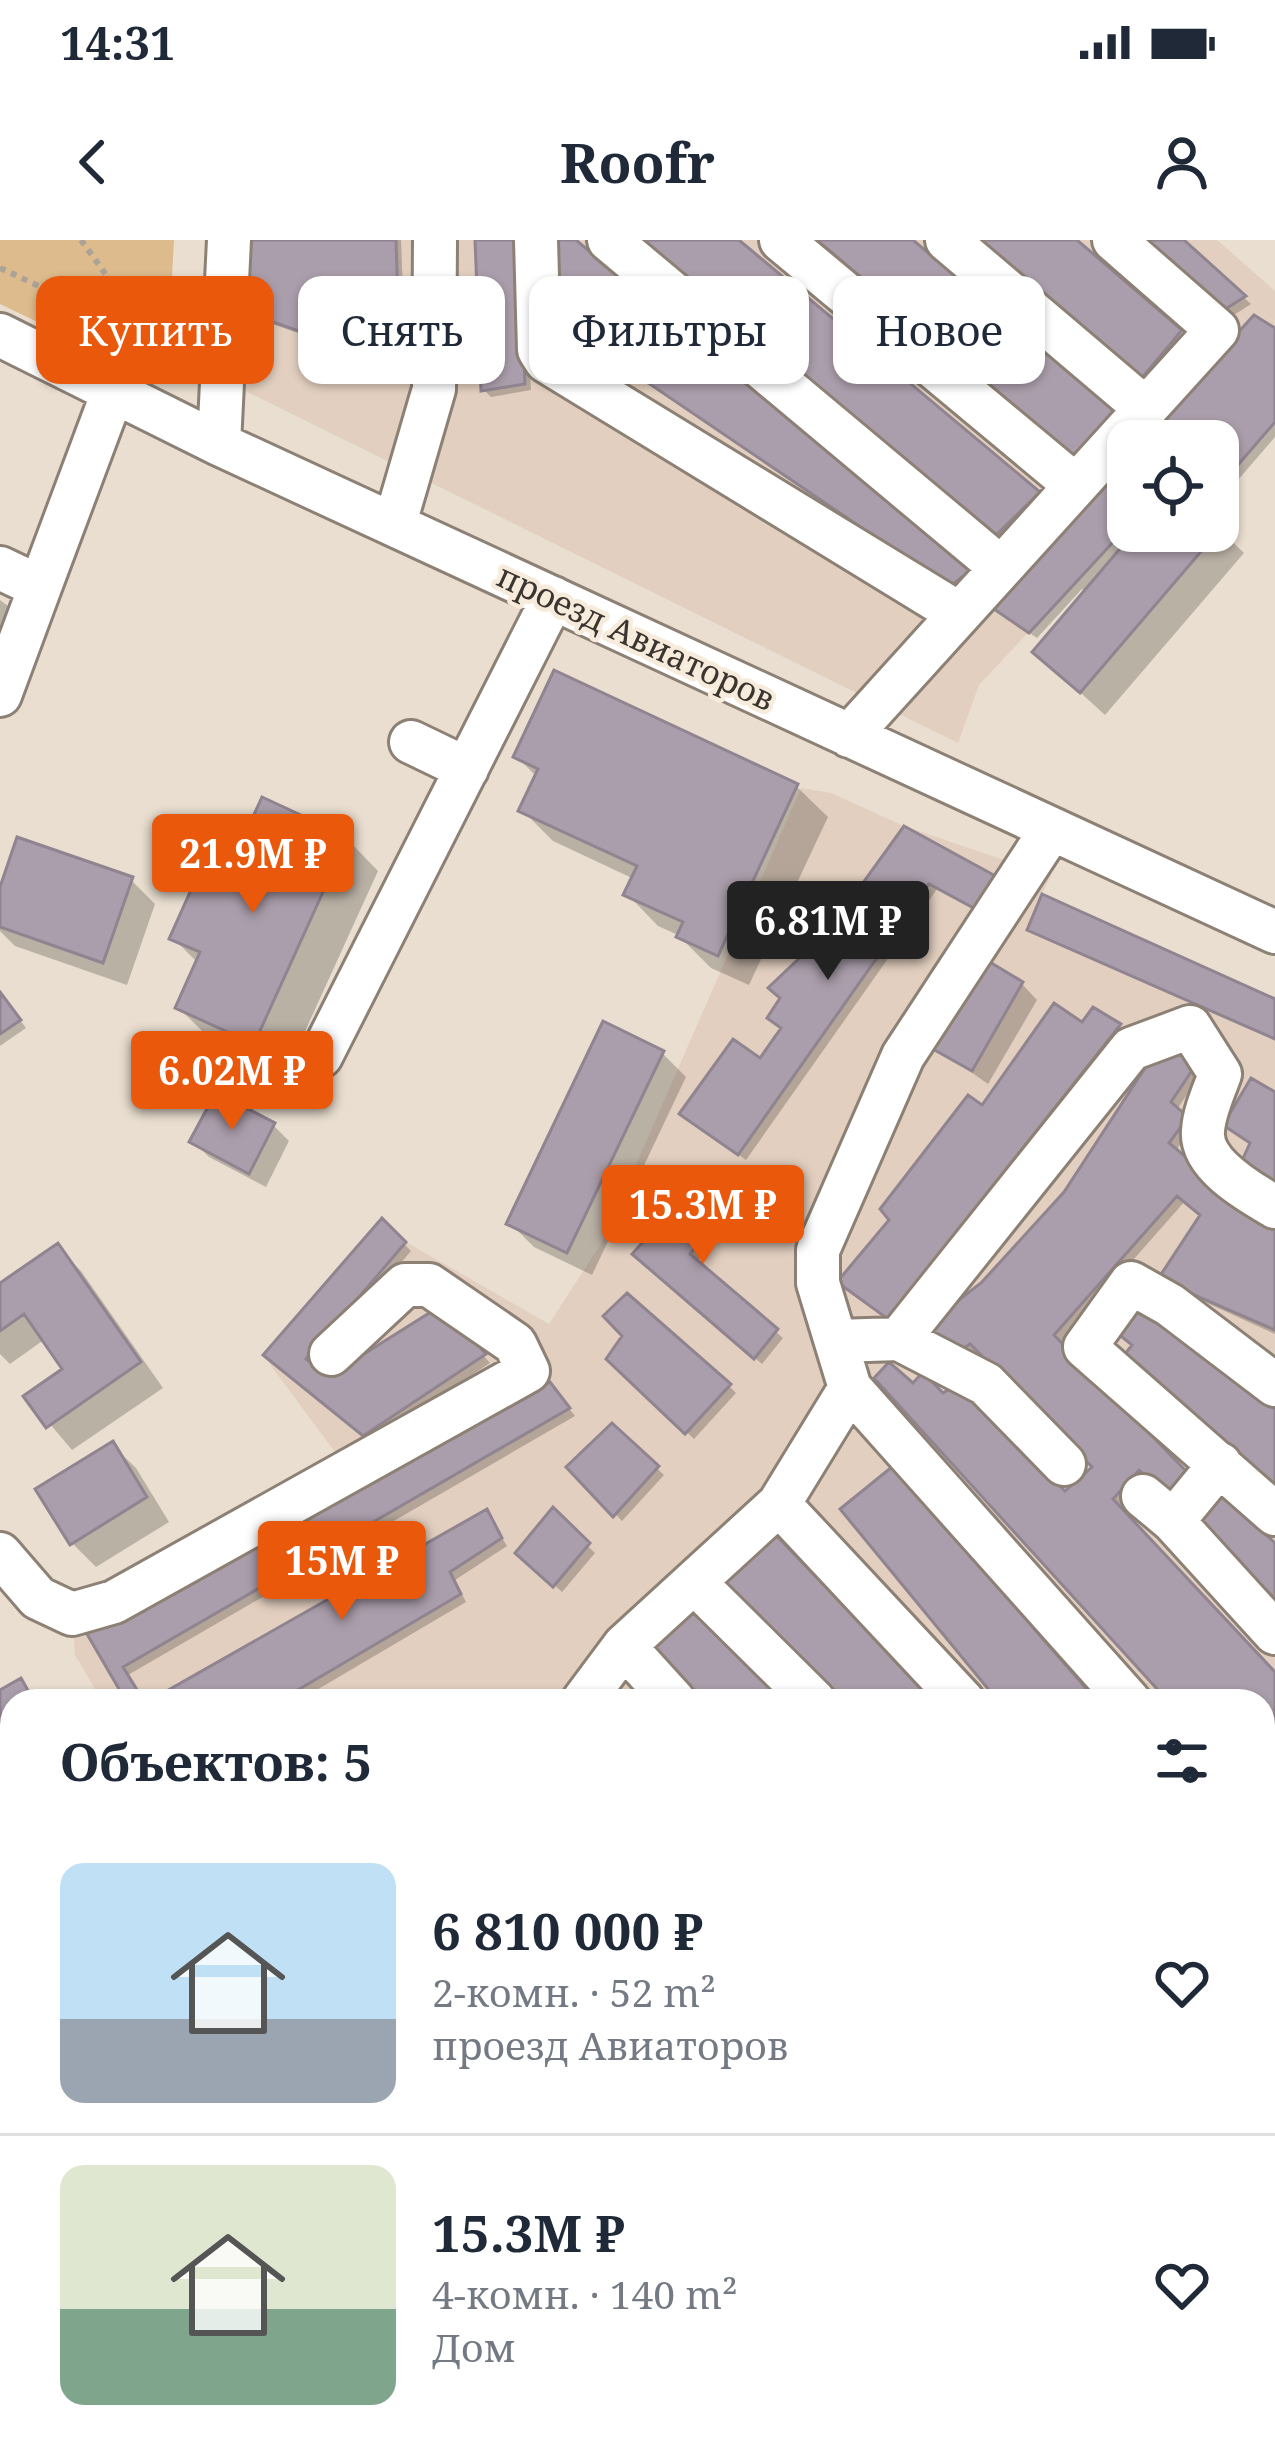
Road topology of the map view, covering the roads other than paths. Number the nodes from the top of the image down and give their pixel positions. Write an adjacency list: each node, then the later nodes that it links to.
1 (229, 240): 11 (street)
2 (435, 240): 13 (street)
3 (536, 240): 18 (street)
4 (609, 240): 14 (street)
5 (781, 240): 12 (street)
6 (947, 240): 10 (street)
7 (1114, 240): 10 (street)
8 (0, 335): 9 (street, проезд Авиаторов)
9 (113, 392): 11 (street, проезд Авиаторов); 16 (street)
10 (1145, 407): 12 (street)
11 (219, 444): 13 (street, проезд Авиаторов)
12 (1075, 485): 14 (street)
13 (395, 523): 17 (street, проезд Авиаторов)
14 (1000, 567): 18 (street)
15 (0, 568): 16 (street)
16 (40, 587): 19 (street)
17 (553, 598): 20 (street, проезд Авиаторов); 22 (street)
18 (958, 613): 20 (street)
19 (0, 695)
20 (849, 736): 23 (street, проезд Авиаторов)
21 (411, 742): 22 (street)
22 (466, 770): 25 (street)
23 (1051, 830): 24 (street, проезд Авиаторов); 28 (street)
24 (1275, 932)
25 (321, 1057)
26 (1275, 1207): 27 (street)
27 (899, 1340): 28 (street); 32 (street)
28 (836, 1341): 31 (street)
29 (331, 1354): 36 (street)
30 (1275, 1384): 33 (street)
31 (850, 1388): 34 (street); 44 (street)
32 (1064, 1464)
33 (1220, 1464): 35 (street); 38 (street)
34 (779, 1504): 37 (street); 43 (street)
35 (1275, 1514)
36 (3, 1559)
37 (694, 1582): 39 (street); 42 (street)
38 (1275, 1633)
39 (624, 1646): 40 (street); 41 (street)
40 (592, 1689)
41 (663, 1689)
42 (802, 1689)
43 (952, 1689)
44 (1119, 1689)

